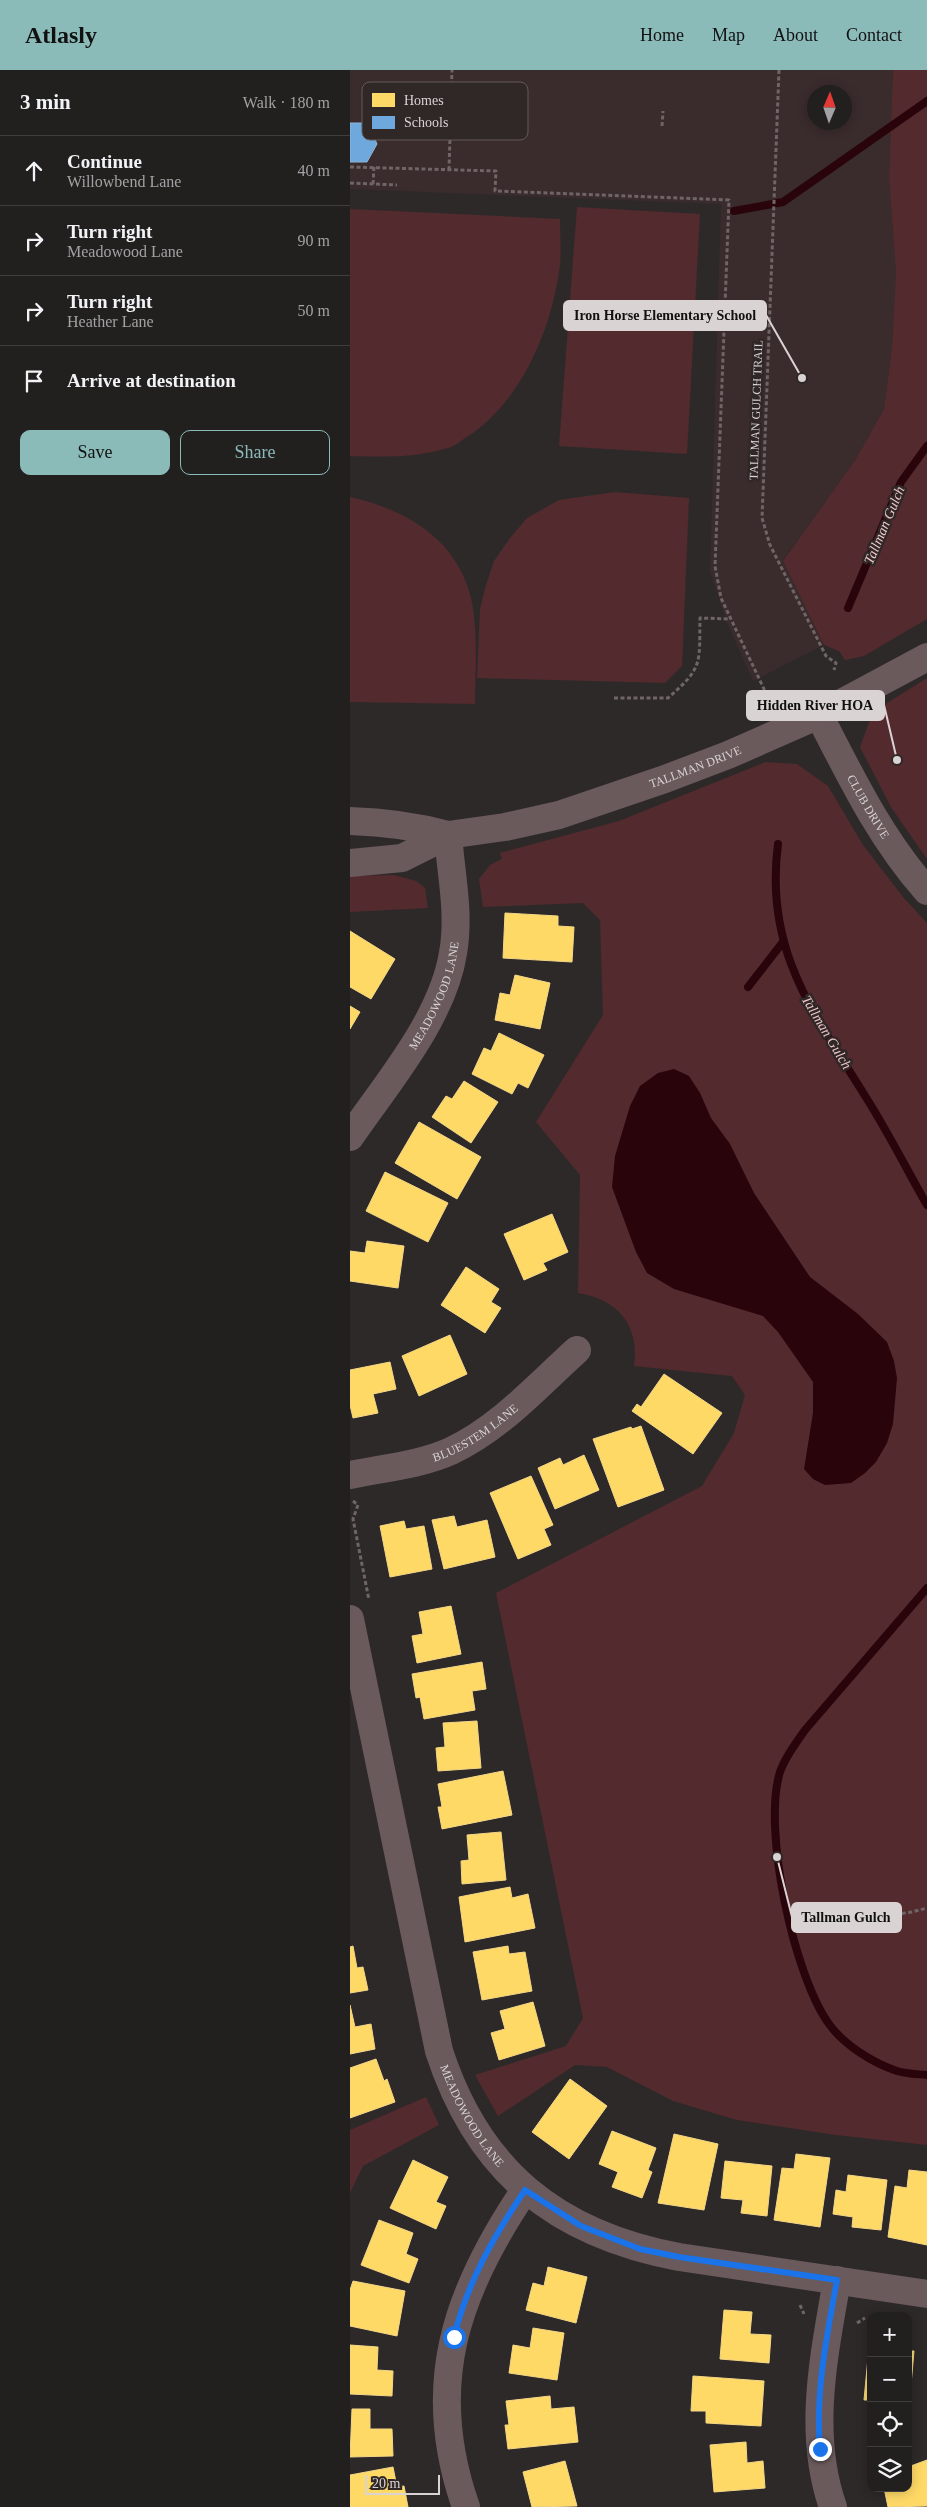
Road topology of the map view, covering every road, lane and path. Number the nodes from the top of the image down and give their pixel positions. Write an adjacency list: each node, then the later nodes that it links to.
1 (780, 70): 13 (path, TALLMAN GULCH TRAIL)
2 (662, 112): 3 (path)
3 (662, 126)
4 (450, 140): 7 (path)
5 (350, 167): 6 (path)
6 (374, 167): 7 (path); 9 (path)
7 (449, 170): 11 (path)
8 (350, 183): 9 (path)
9 (373, 184): 10 (path)
10 (397, 185)
11 (730, 619): 14 (path); 15 (path)
12 (927, 657): 16 (street, TALLMAN DRIVE)
13 (834, 670)
14 (614, 698)
15 (768, 702)
16 (819, 715): 18 (street, TALLMAN DRIVE); 20 (street, CLUB DRIVE)
17 (350, 821): 18 (street, TALLMAN DRIVE)
18 (448, 835): 19 (street, TALLMAN DRIVE); 21 (street, MEADOWOOD LANE)
19 (350, 863)
20 (927, 891)
21 (350, 1137)
22 (577, 1350): 23 (street, BLUESTEM LANE)
23 (351, 1488): 24 (path)
24 (360, 1612): 27 (street, MEADOWOOD LANE)
25 (927, 1908): 26 (path)
26 (876, 1917)
27 (525, 2190): 28 (street, MEADOWOOD LANE); 30 (street)
28 (837, 2280): 29 (street, MEADOWOOD LANE); 31 (street)
29 (927, 2294)
30 (466, 2507)
31 (833, 2507)

